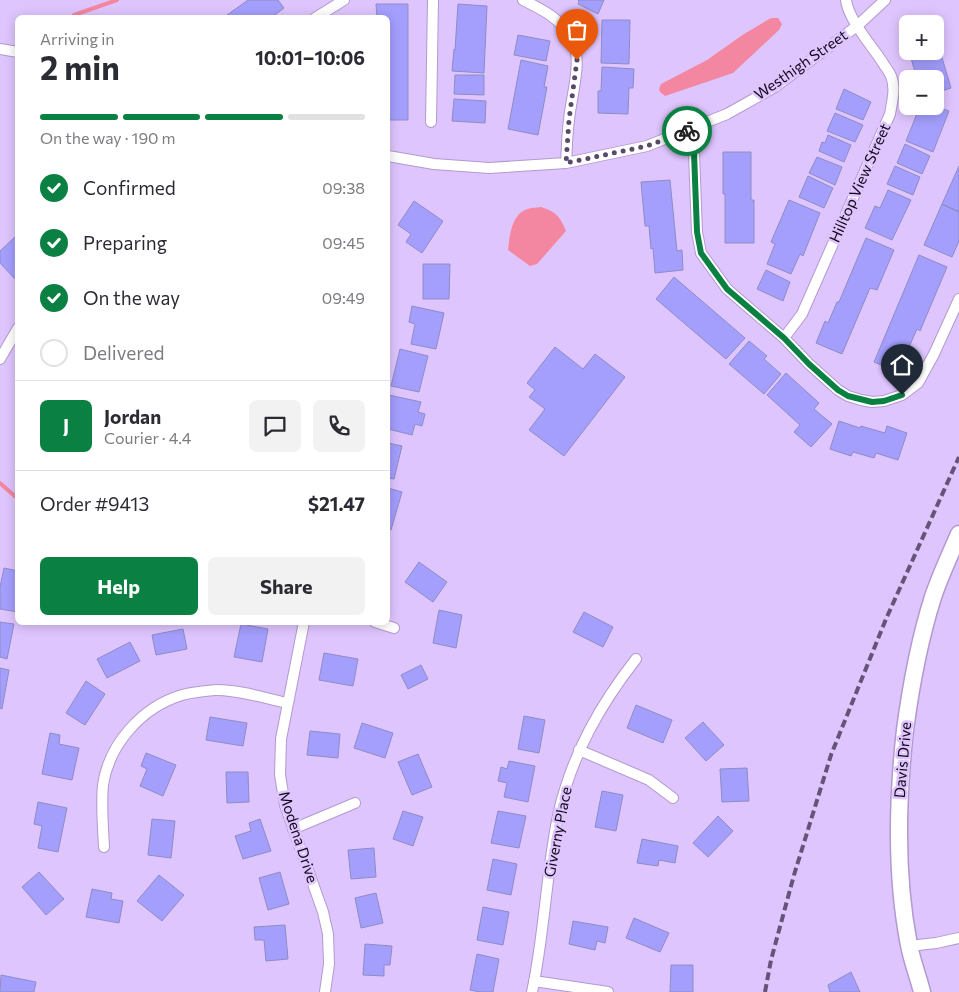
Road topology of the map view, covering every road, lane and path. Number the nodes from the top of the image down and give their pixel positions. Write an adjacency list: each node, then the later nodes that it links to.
1 (344, 0): 6 (street)
2 (433, 0): 10 (street)
3 (523, 0): 13 (street)
4 (846, 0): 7 (street, Hilltop View Street)
5 (885, 0): 7 (street, Westhigh Street)
6 (320, 15)
7 (857, 26): 11 (street, Westhigh Street); 16 (street, Hilltop View Street)
8 (0, 49): 9 (street)
9 (15, 52)
10 (431, 122)
11 (688, 130): 13 (street, Westhigh Street); 16 (street)
12 (390, 156): 13 (street, Westhigh Street)
13 (566, 163)
14 (959, 299): 16 (street)
15 (15, 333): 17 (street)
16 (784, 338)
17 (0, 359)
18 (959, 534): 30 (main road, Davis Drive)
19 (303, 625): 23 (street, Modena Drive)
20 (384, 625): 21 (street)
21 (394, 628)
22 (636, 659): 24 (street, Giverny Place)
23 (287, 703): 27 (street, Modena Drive); 28 (street)
24 (579, 750): 25 (street); 31 (street, Giverny Place)
25 (673, 798)
26 (355, 803): 27 (street)
27 (293, 829): 32 (street, Modena Drive)
28 (104, 847)
29 (959, 938): 30 (street)
30 (909, 946): 34 (main road, Davis Drive)
31 (533, 987): 33 (street)
32 (325, 992)
33 (608, 992)
34 (922, 992)

